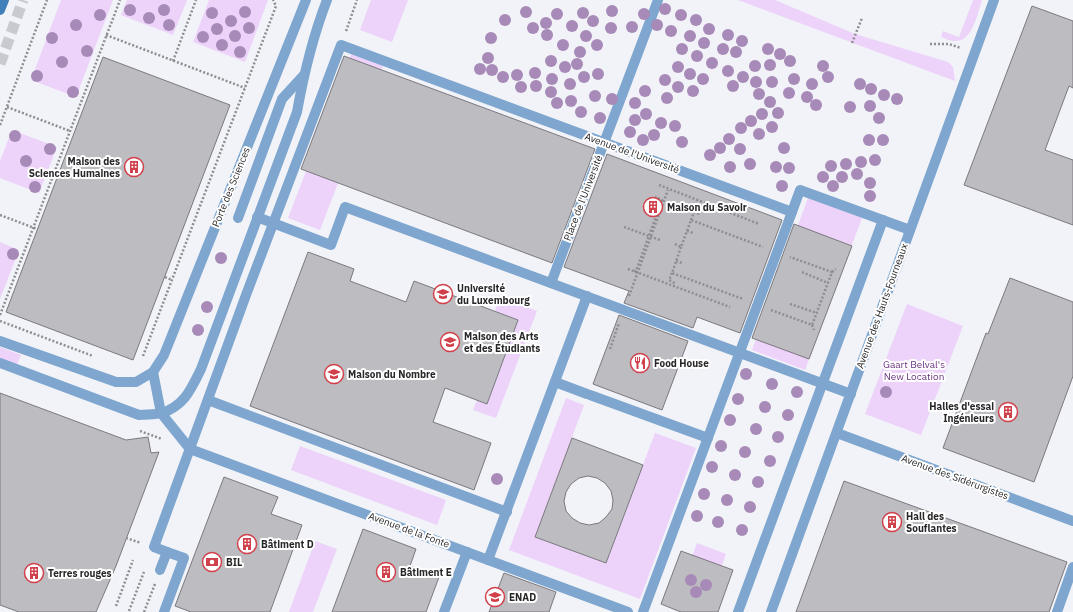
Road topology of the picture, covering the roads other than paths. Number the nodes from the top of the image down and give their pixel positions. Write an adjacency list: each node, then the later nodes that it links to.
1 (4, 0): 6 (main road)
2 (306, 0): 20 (street, Porte des Sciences)
3 (327, 0): 7 (street)
4 (658, 0): 8 (street, Place de l'Université)
5 (994, 0): 14 (street, Avenue des Hauts-Fourneaux)
6 (0, 10)
7 (304, 75): 10 (street); 11 (street)
8 (604, 142): 9 (street, Avenue de l'Université); 13 (street, Avenue de l'Université); 15 (street, Place de l'Université)
9 (792, 212): 12 (street); 18 (street)
10 (257, 217): 13 (street); 25 (street)
11 (238, 218)
12 (883, 220): 14 (street); 22 (street)
13 (273, 223): 15 (street); 24 (street)
14 (910, 230): 23 (street, Avenue des Hauts-Fourneaux)
15 (551, 283): 16 (street)
16 (587, 296): 18 (street); 21 (street)
17 (0, 341): 20 (street, Porte des Sciences)
18 (739, 353): 22 (street); 27 (street)
19 (0, 363): 25 (street)
20 (153, 372): 25 (street)
21 (555, 382): 27 (street); 29 (street)
22 (824, 384): 23 (street); 40 (street)
23 (851, 394): 26 (street, Avenue des Hauts-Fourneaux)
24 (208, 400): 28 (street); 29 (street)
25 (161, 413): 28 (street)
26 (837, 433): 30 (street, Avenue des Sidérurgistes); 41 (street, Avenue des Hauts-Fourneaux)
27 (708, 438): 39 (street)
28 (190, 449): 31 (street); 32 (street, Avenue de la Fonte)
29 (506, 512): 33 (street)
30 (1073, 522)
31 (167, 552): 35 (street); 36 (street)
32 (467, 552): 33 (street, Avenue de la Fonte); 37 (street)
33 (488, 560): 38 (street, Avenue de la Fonte)
34 (1073, 567): 42 (street)
35 (160, 570)
36 (164, 612)
37 (444, 612)
38 (628, 612)
39 (643, 612)
40 (738, 612)
41 (771, 612)
42 (1057, 612)

